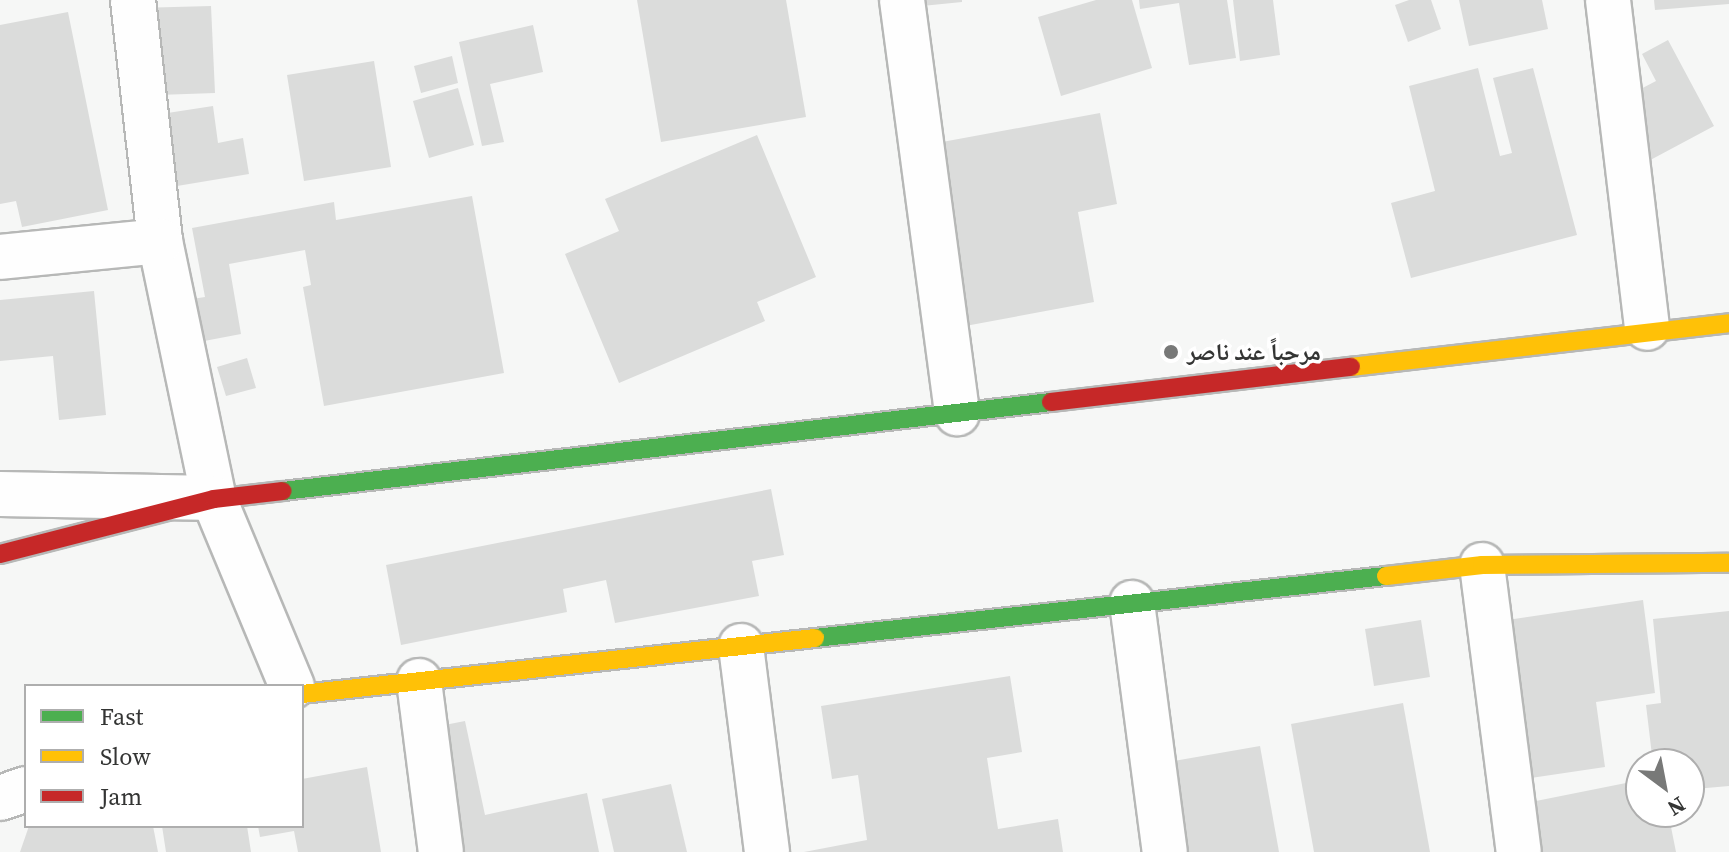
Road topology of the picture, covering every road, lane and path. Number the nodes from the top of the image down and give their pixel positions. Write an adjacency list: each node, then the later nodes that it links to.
1 (133, 0): 4 (street)
2 (902, 0): 8 (street)
3 (1608, 0): 7 (street)
4 (160, 241): 5 (street); 10 (street)
5 (0, 257)
6 (1729, 323): 7 (street)
7 (1647, 328): 8 (street)
8 (957, 413): 10 (street)
9 (0, 494): 10 (street)
10 (214, 499): 11 (street); 17 (street)
11 (0, 554)
12 (1729, 563): 13 (street)
13 (1482, 565): 14 (street); 24 (street)
14 (1132, 603): 15 (street); 23 (street)
15 (741, 646): 16 (street); 22 (street)
16 (419, 681): 18 (street); 21 (street)
17 (291, 684)
18 (304, 694)
19 (24, 790): 20 (street)
20 (0, 798)
21 (441, 852)
22 (767, 852)
23 (1165, 852)
24 (1519, 852)

